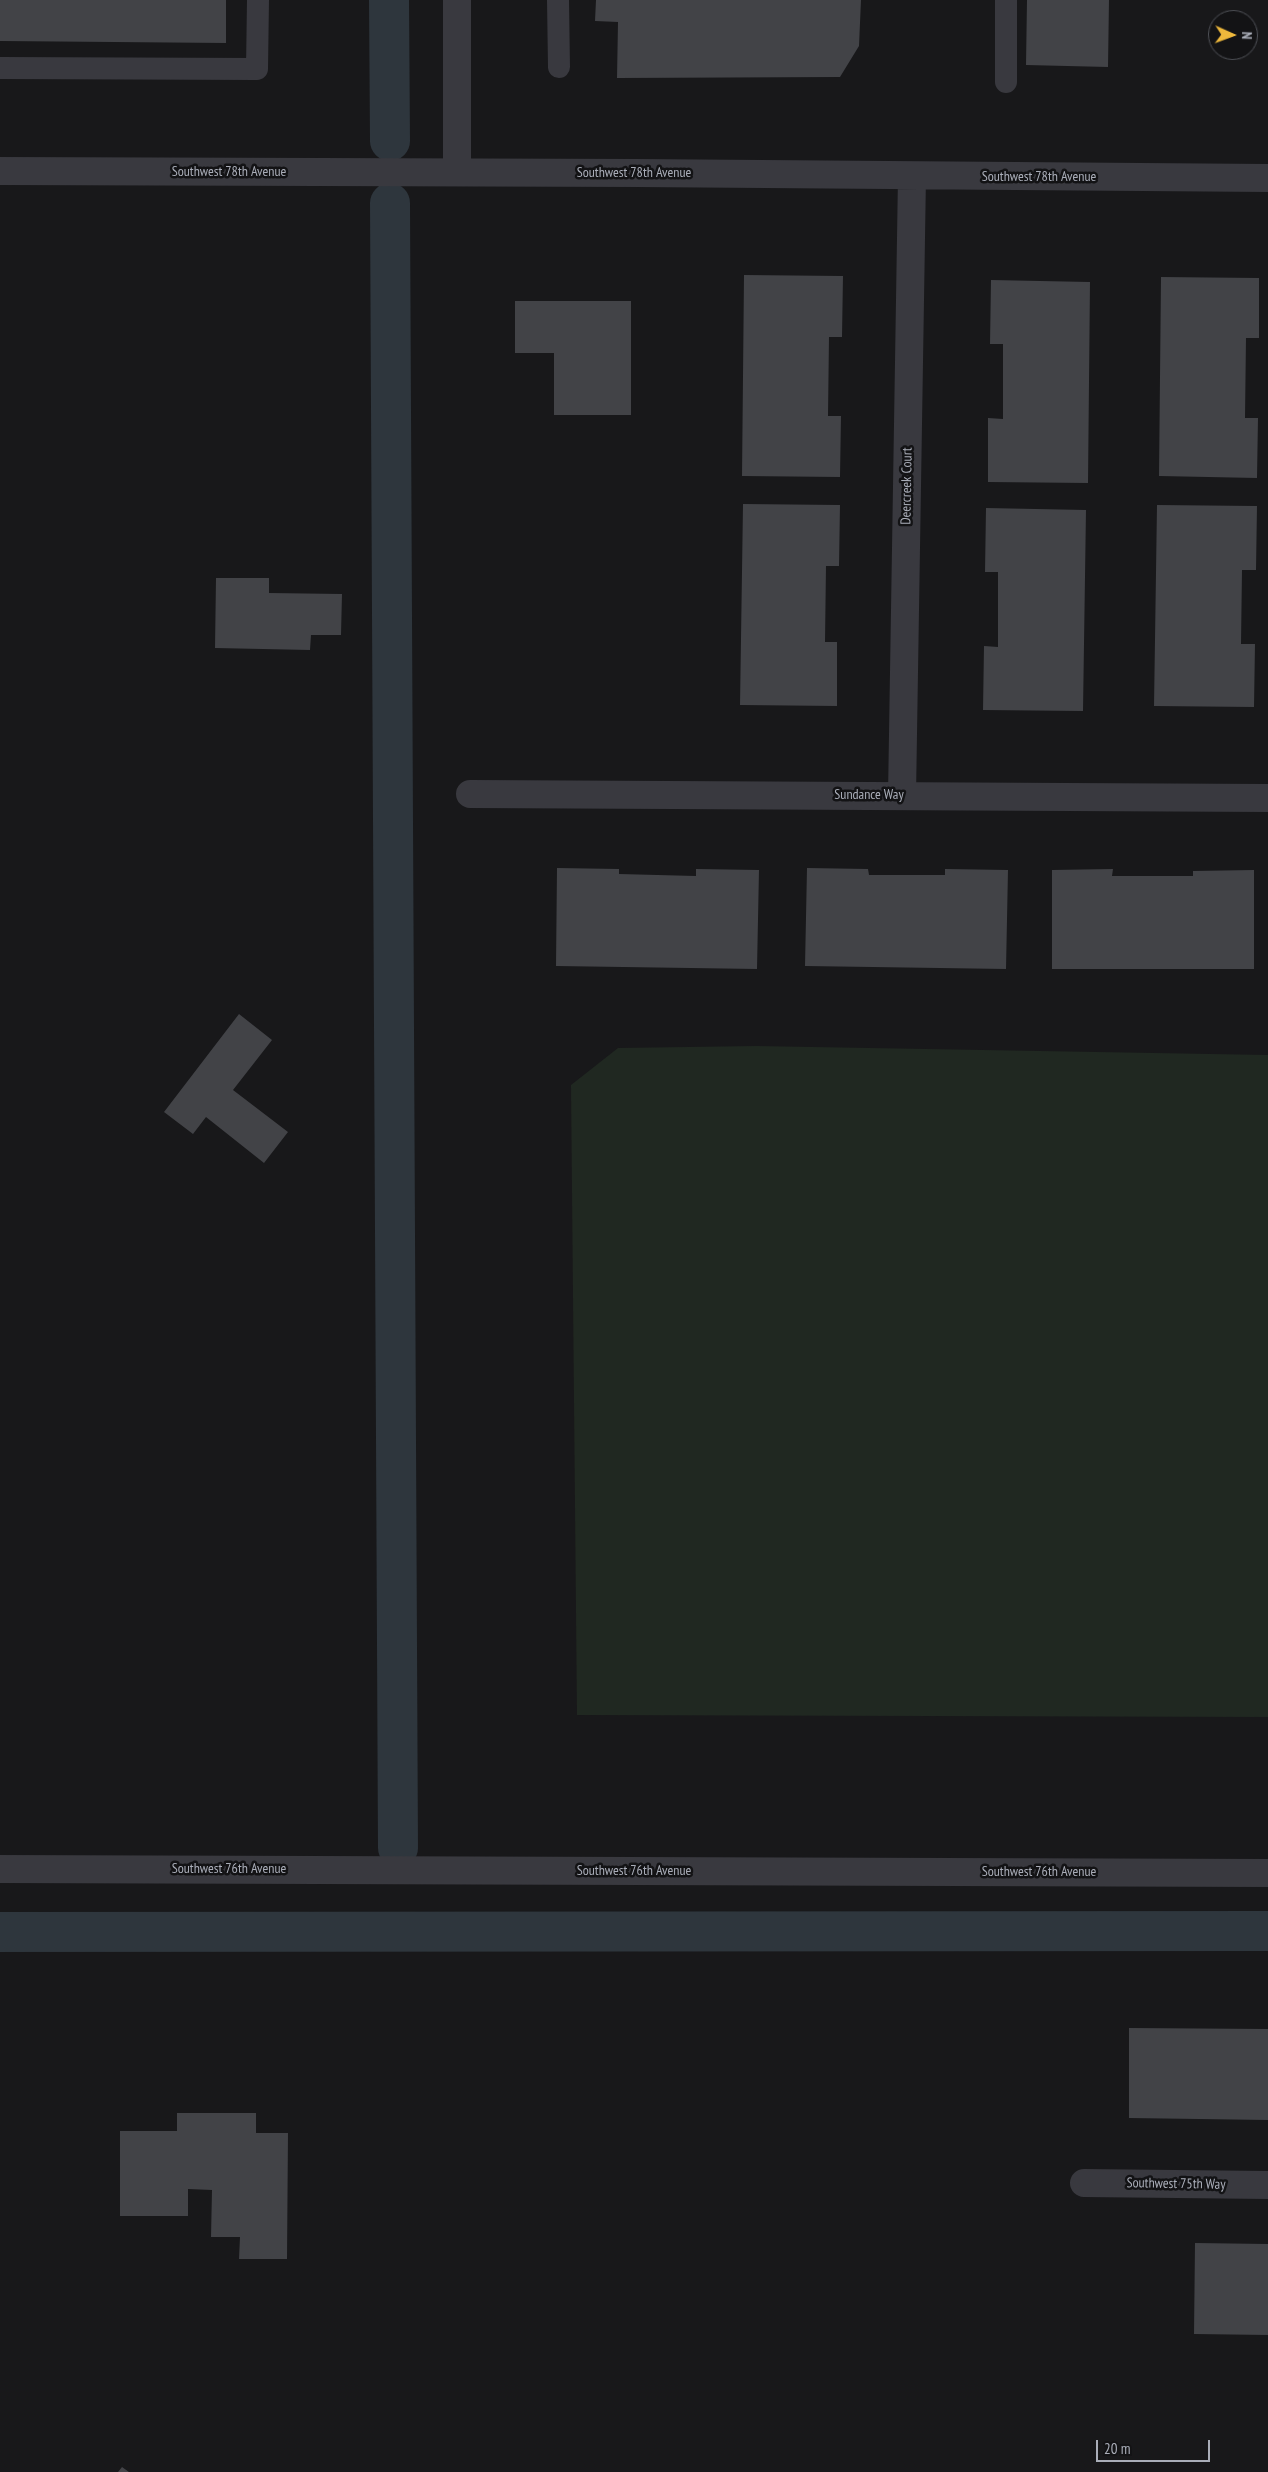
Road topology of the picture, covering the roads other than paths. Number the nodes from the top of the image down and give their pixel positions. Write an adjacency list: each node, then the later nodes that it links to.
1 (258, 0): 6 (lane)
2 (457, 0): 9 (street)
3 (558, 0): 5 (lane)
4 (1006, 0): 7 (lane)
5 (559, 67)
6 (0, 68)
7 (1006, 82)
8 (0, 171): 9 (street, Southwest 78th Avenue)
9 (457, 172): 10 (street, Southwest 78th Avenue)
10 (912, 176): 11 (street, Southwest 78th Avenue); 13 (street, Deercreek Court)
11 (1268, 178)
12 (470, 794): 13 (street, Sundance Way)
13 (902, 796): 14 (street, Sundance Way)
14 (1268, 798)
15 (0, 1868): 16 (street, Southwest 76th Avenue)
16 (1268, 1873)
17 (1084, 2183): 18 (street, Southwest 75th Way)
18 (1268, 2185)

